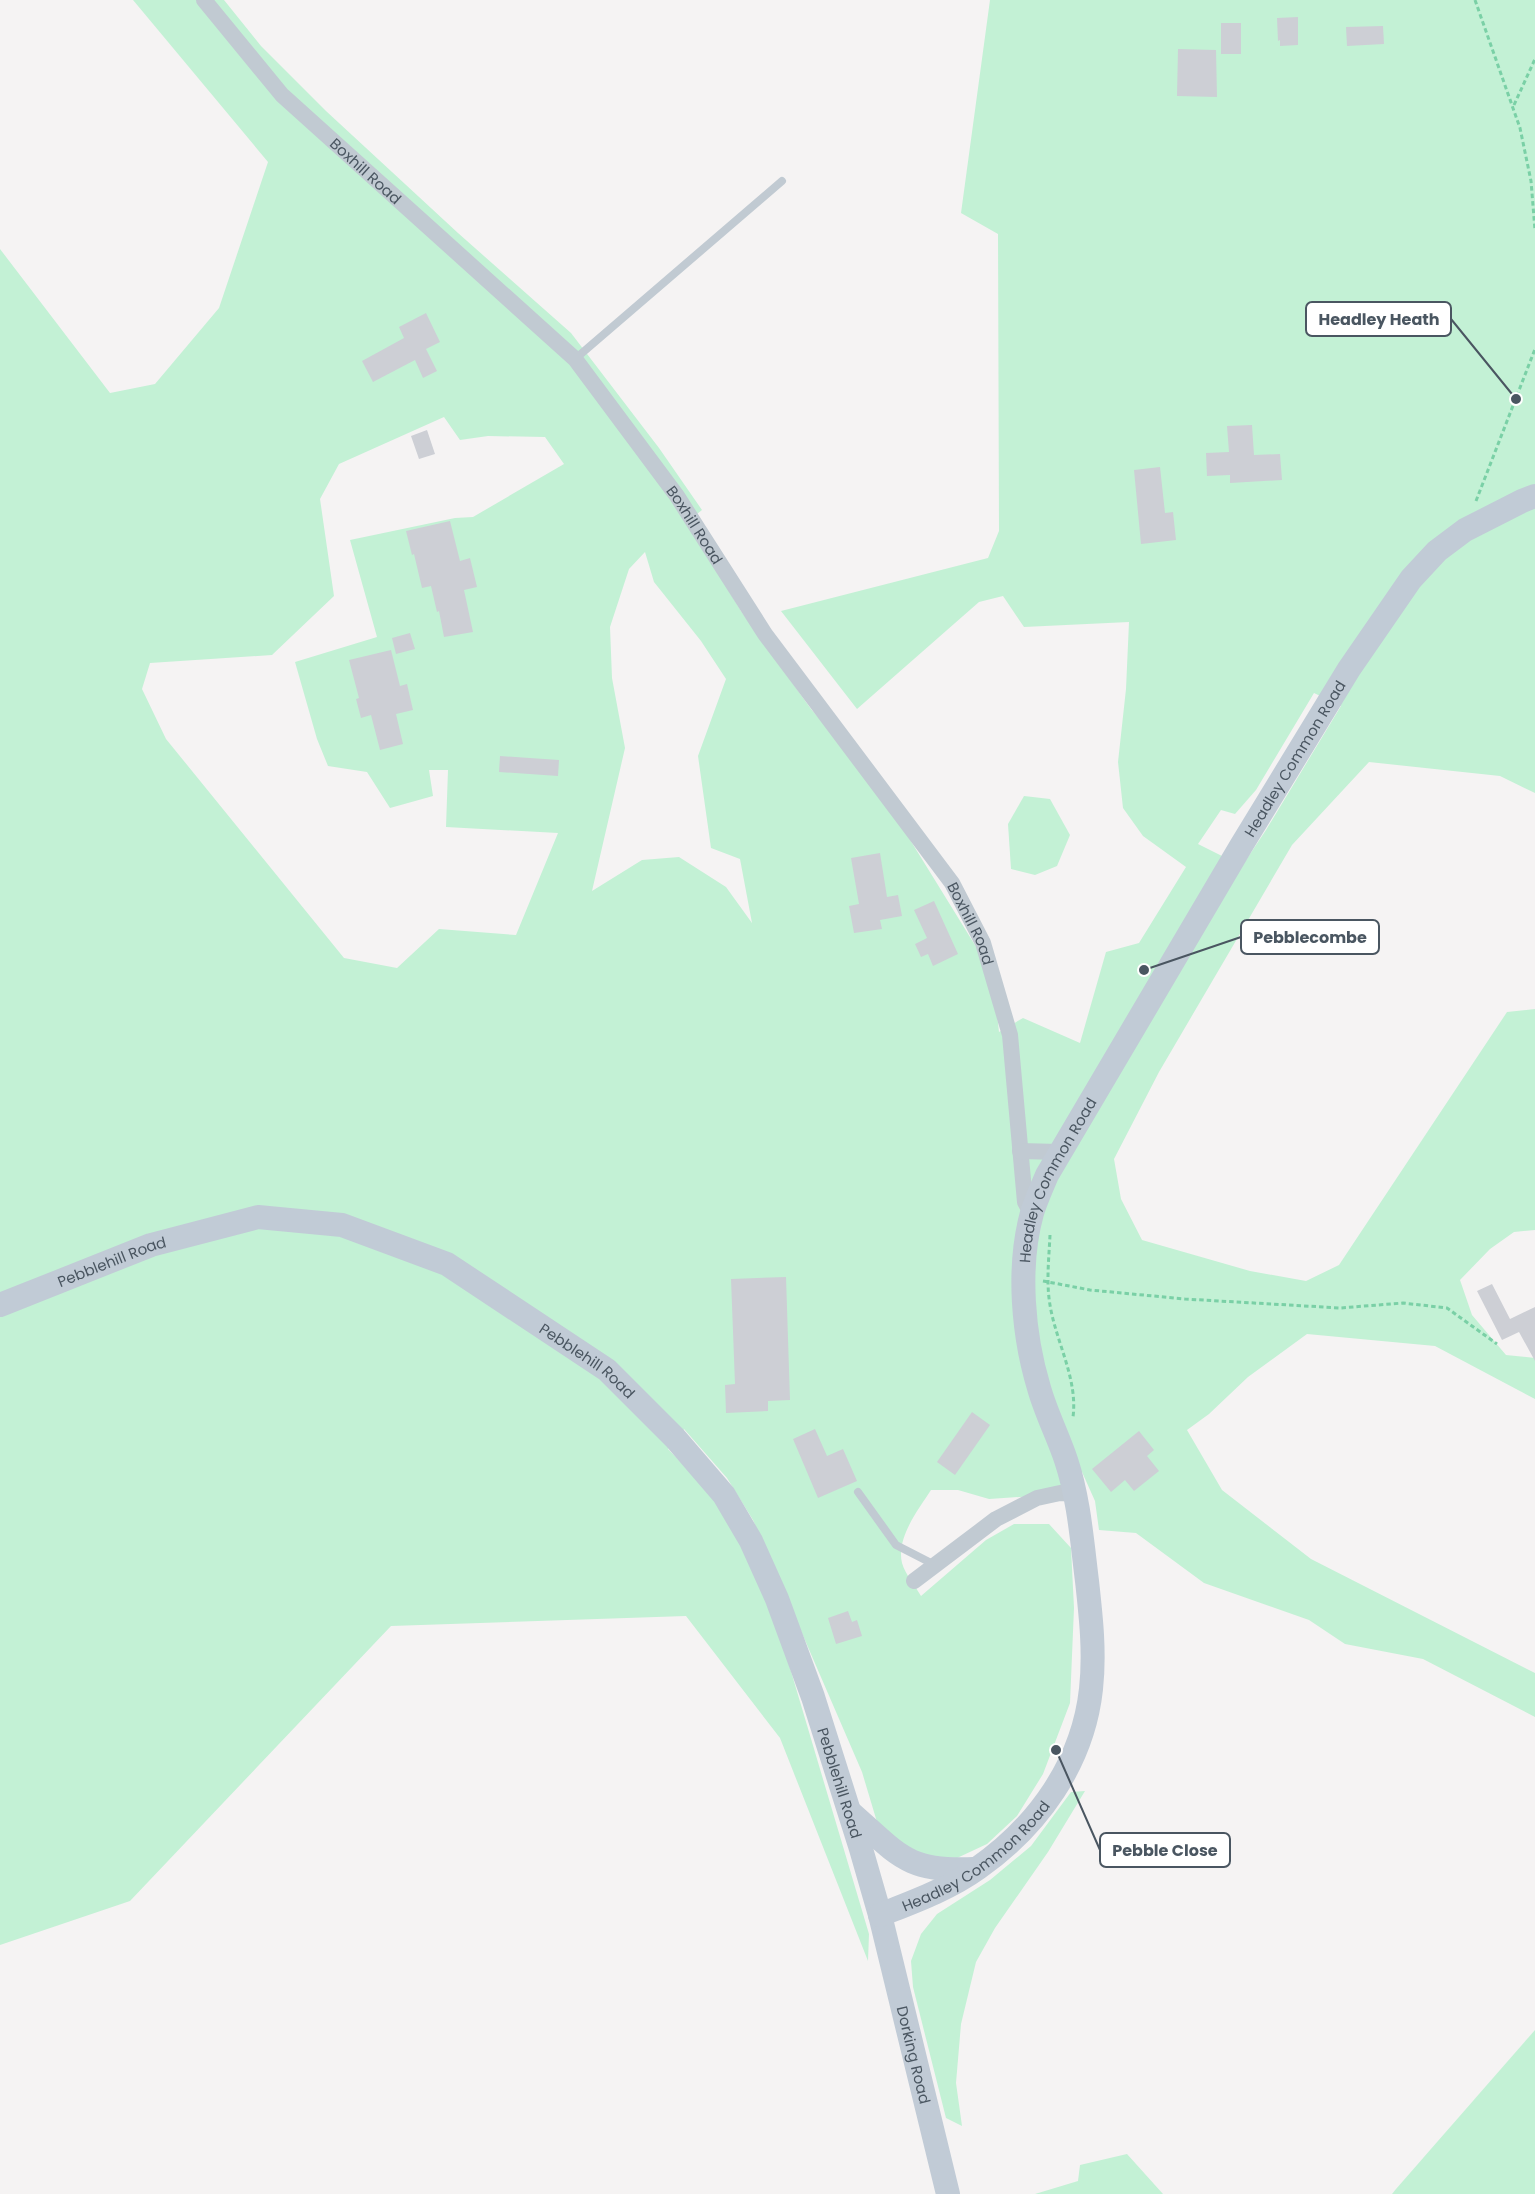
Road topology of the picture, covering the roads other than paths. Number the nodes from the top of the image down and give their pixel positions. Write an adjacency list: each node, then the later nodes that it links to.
1 (204, 0): 3 (street, Boxhill Road)
2 (782, 181): 3 (lane)
3 (574, 359): 5 (street, Boxhill Road)
4 (1535, 496): 6 (main road, Headley Common Road)
5 (1020, 1150): 6 (street); 7 (street, Boxhill Road)
6 (1059, 1152): 7 (main road, Headley Common Road)
7 (1041, 1222): 10 (main road, Headley Common Road)
8 (0, 1305): 13 (main road, Pebblehill Road)
9 (858, 1491): 11 (lane)
10 (1075, 1494): 11 (street); 14 (main road, Headley Common Road)
11 (936, 1565): 12 (street)
12 (914, 1581)
13 (851, 1813): 14 (main road); 15 (main road, Pebblehill Road)
14 (977, 1869): 15 (main road, Headley Common Road)
15 (880, 1915): 16 (main road, Dorking Road)
16 (948, 2194)

